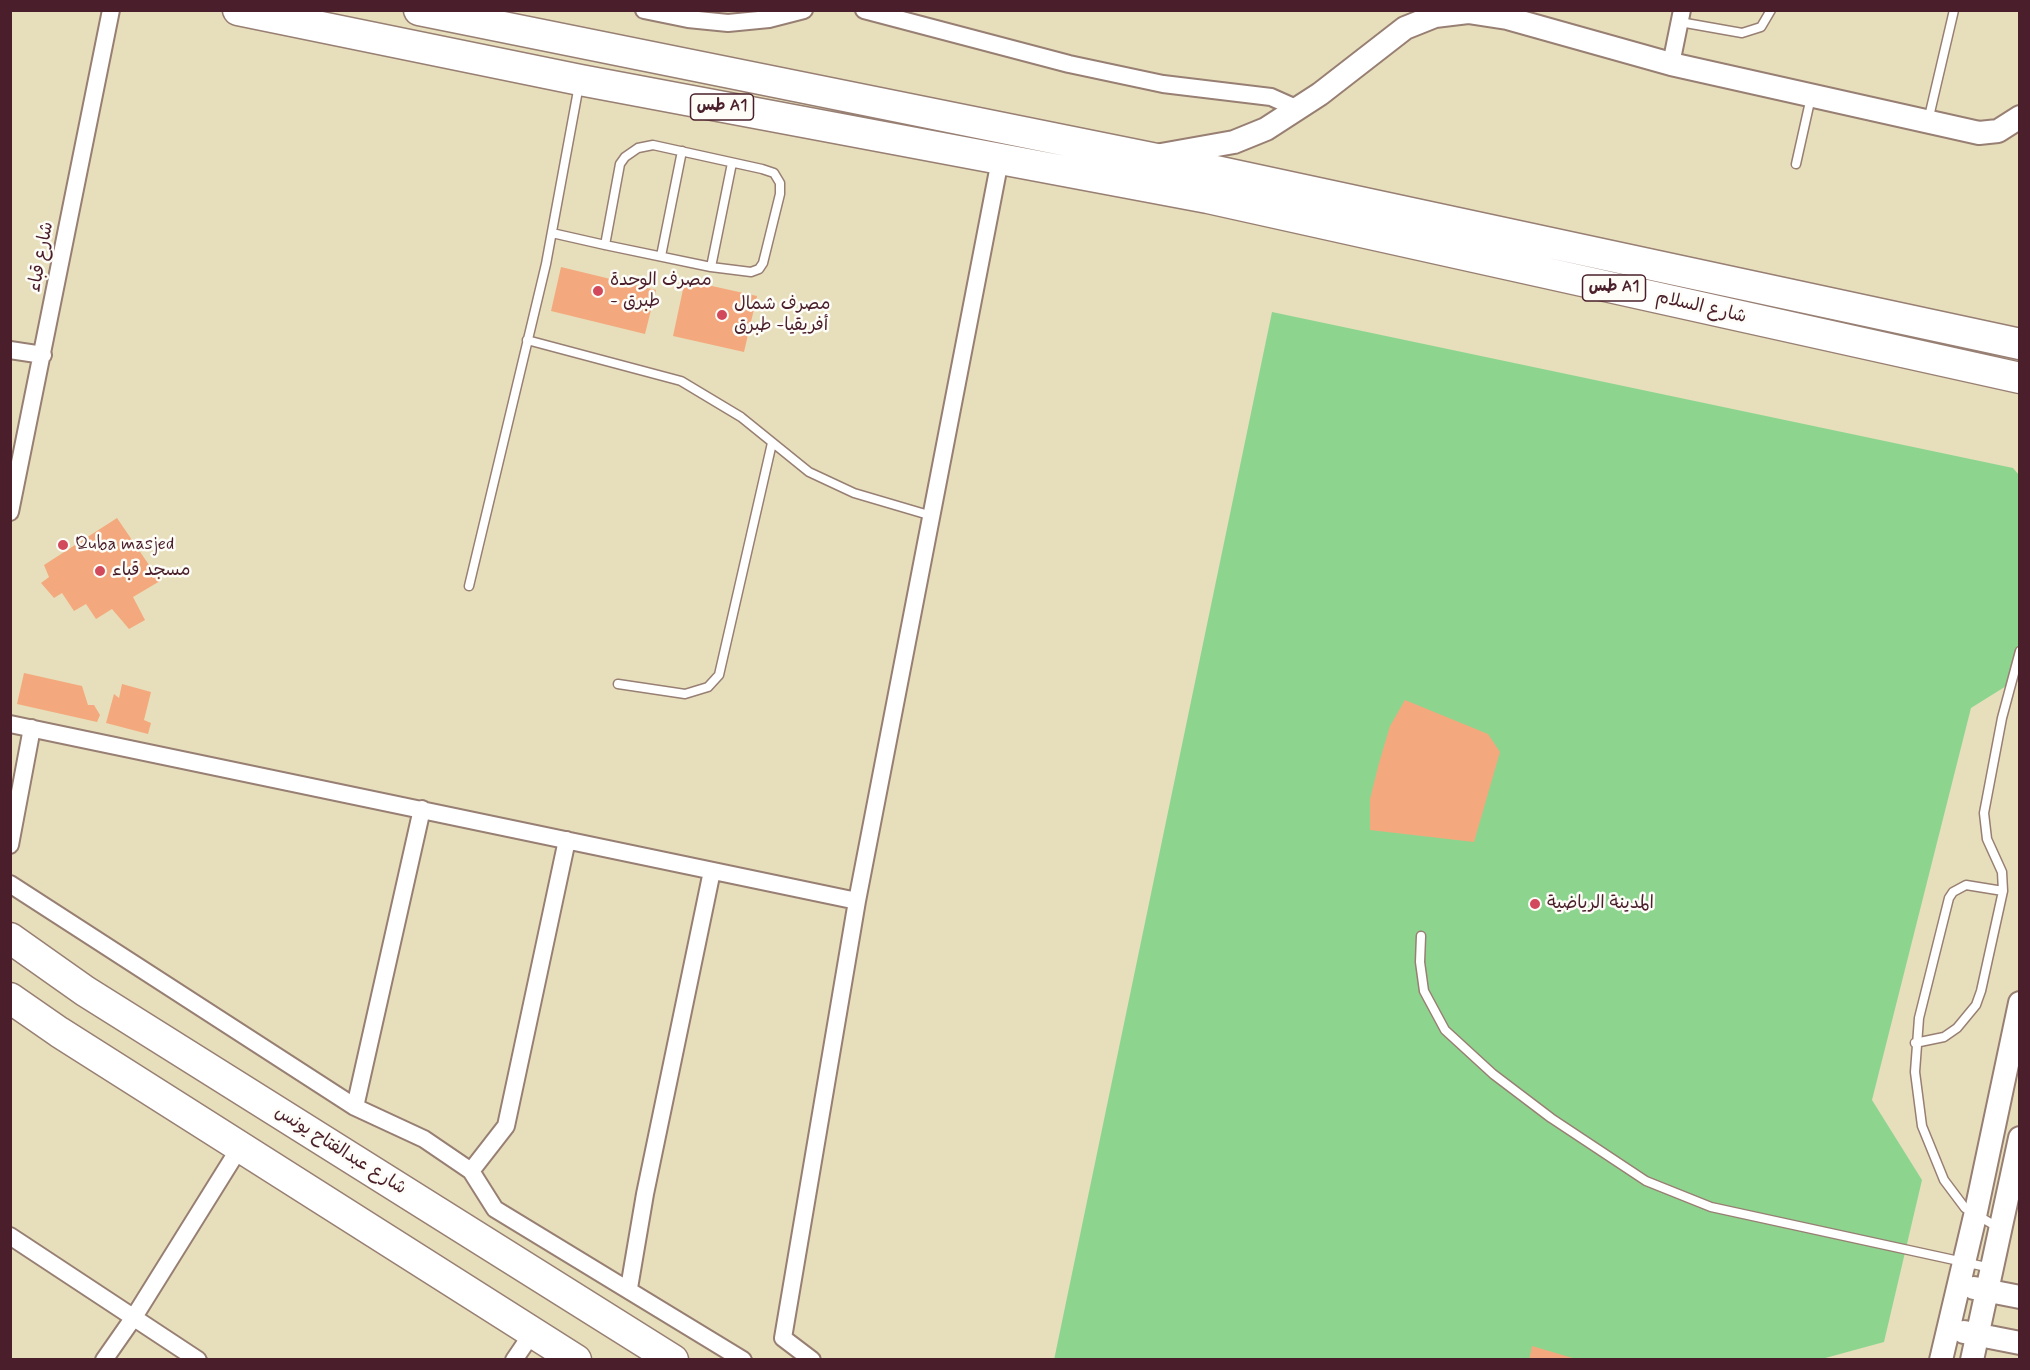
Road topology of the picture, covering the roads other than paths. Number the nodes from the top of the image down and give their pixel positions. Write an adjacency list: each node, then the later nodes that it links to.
1 (111, 10): 30 (street, شارع قباء)
2 (238, 10): 12 (highway, طس A1)
3 (419, 10): 18 (highway, طس A1)
4 (644, 10): 5 (street)
5 (804, 10)
6 (864, 10): 14 (street)
7 (1771, 10): 10 (lane)
8 (1954, 10): 16 (lane)
9 (1452, 12): 11 (main road); 14 (main road)
10 (1681, 16): 11 (street)
11 (1671, 64): 13 (main road)
12 (580, 80): 19 (highway, طس A1); 23 (lane)
13 (1811, 96): 16 (main road); 21 (lane)
14 (1298, 109): 18 (main road)
15 (2019, 117): 16 (main road)
16 (1928, 122)
17 (682, 152): 20 (lane); 24 (lane); 25 (lane)
18 (1148, 157): 22 (highway, طس A1)
19 (1000, 160): 22 (highway, طس A1); 34 (street)
20 (732, 163): 26 (lane); 26 (lane)
21 (1796, 164)
22 (1209, 184): 28 (highway, شارع السلام / طس A1); 31 (highway, شارع السلام / طس A1)
23 (552, 232): 24 (lane); 27 (lane)
24 (605, 245): 25 (lane)
25 (661, 256): 26 (lane)
26 (711, 267)
27 (527, 340): 32 (lane); 35 (lane)
28 (2019, 344)
29 (10, 350): 30 (street)
30 (43, 355): 33 (street, شارع قباء)
31 (2019, 378)
32 (772, 443): 34 (lane); 37 (lane)
33 (10, 512)
34 (932, 516): 46 (street)
35 (469, 586)
36 (2019, 651): 45 (lane)
37 (618, 684)
38 (10, 724): 39 (street)
39 (32, 728): 40 (street); 42 (street)
40 (422, 809): 41 (street); 52 (street)
41 (567, 840): 43 (street); 55 (street)
42 (10, 844)
43 (712, 871): 46 (street); 62 (street)
44 (10, 884): 52 (street)
45 (2003, 891): 51 (lane); 51 (lane)
46 (857, 901): 76 (street)
47 (1421, 936): 59 (lane)
48 (10, 938): 74 (highway, شارع عبدالفتاح يونس)
49 (10, 998): 54 (highway)
50 (2019, 1003): 56 (main road)
51 (1915, 1043): 56 (lane)
52 (356, 1107): 55 (street)
53 (2019, 1138): 57 (main road)
54 (240, 1147): 65 (street); 67 (highway)
55 (471, 1171): 62 (street)
56 (1975, 1216): 57 (lane); 59 (main road)
57 (2001, 1228): 60 (main road)
58 (10, 1236): 65 (street)
59 (1964, 1262): 60 (lane); 61 (main road)
60 (1992, 1269): 63 (main road)
61 (1958, 1285): 63 (main road); 66 (main road)
62 (629, 1288): 75 (street)
63 (1987, 1290): 64 (main road); 68 (main road)
64 (2019, 1297)
65 (134, 1317): 70 (street); 71 (street)
66 (1947, 1329): 68 (main road); 77 (main road)
67 (533, 1332): 72 (street); 73 (highway)
68 (1977, 1334): 69 (main road); 78 (main road)
69 (2019, 1343)
70 (104, 1359)
71 (198, 1359)
72 (514, 1359)
73 (576, 1359)
74 (673, 1359)
75 (743, 1359)
76 (812, 1359)
77 (1941, 1359)
78 (1972, 1359)

